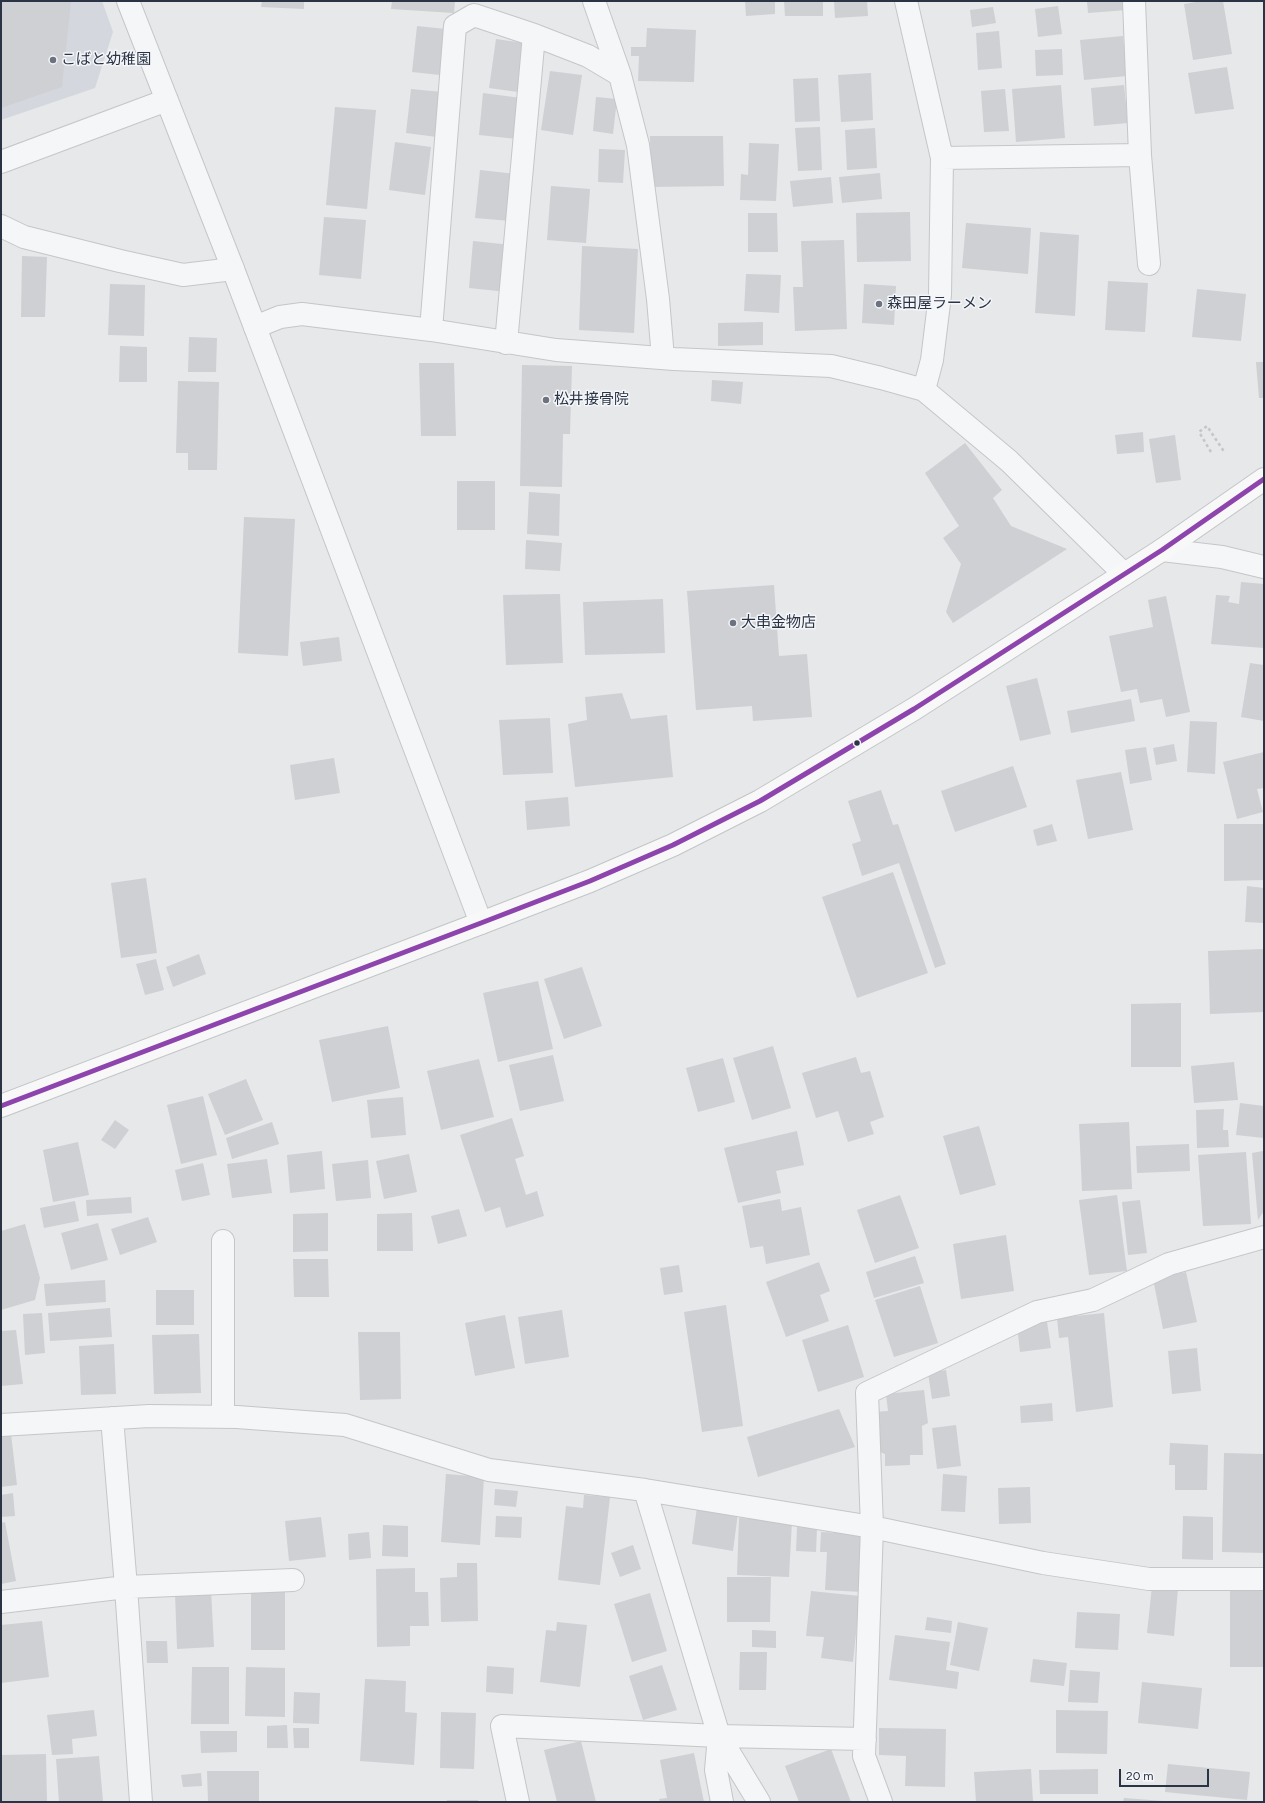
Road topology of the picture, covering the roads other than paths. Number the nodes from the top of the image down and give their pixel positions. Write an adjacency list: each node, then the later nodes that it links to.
1 (128, 1): 7 (street)
2 (594, 1): 6 (street)
3 (906, 1): 9 (street)
4 (1134, 1): 8 (street)
5 (534, 35): 6 (street); 15 (street); 16 (street)
6 (620, 75): 17 (street)
7 (167, 100): 10 (street); 13 (street)
8 (1140, 154): 9 (street); 12 (street)
9 (942, 158): 18 (street)
10 (1, 162)
11 (1, 226): 13 (street)
12 (1150, 264)
13 (233, 269): 14 (street)
14 (255, 327): 15 (street); 23 (street)
15 (431, 330): 16 (street)
16 (506, 343): 17 (street)
17 (663, 358): 18 (street)
18 (924, 390): 22 (street)
19 (1264, 479): 20 (main road)
20 (1162, 550): 21 (street); 22 (main road)
21 (1264, 567)
22 (1124, 574): 23 (main road)
23 (482, 924): 24 (main road)
24 (1, 1106)
25 (1264, 1236): 31 (street)
26 (223, 1241): 27 (street)
27 (223, 1416): 28 (street); 30 (street)
28 (112, 1418): 29 (street); 34 (street)
29 (1, 1425)
30 (644, 1490): 31 (street); 36 (street)
31 (872, 1527): 32 (street); 37 (street)
32 (1264, 1579)
33 (293, 1580): 34 (street)
34 (126, 1586): 35 (street); 38 (street)
35 (1, 1602)
36 (719, 1736): 37 (street); 39 (street); 40 (street); 41 (street)
37 (865, 1739): 42 (street)
38 (141, 1802)
39 (518, 1802)
40 (722, 1802)
41 (759, 1802)
42 (881, 1802)

